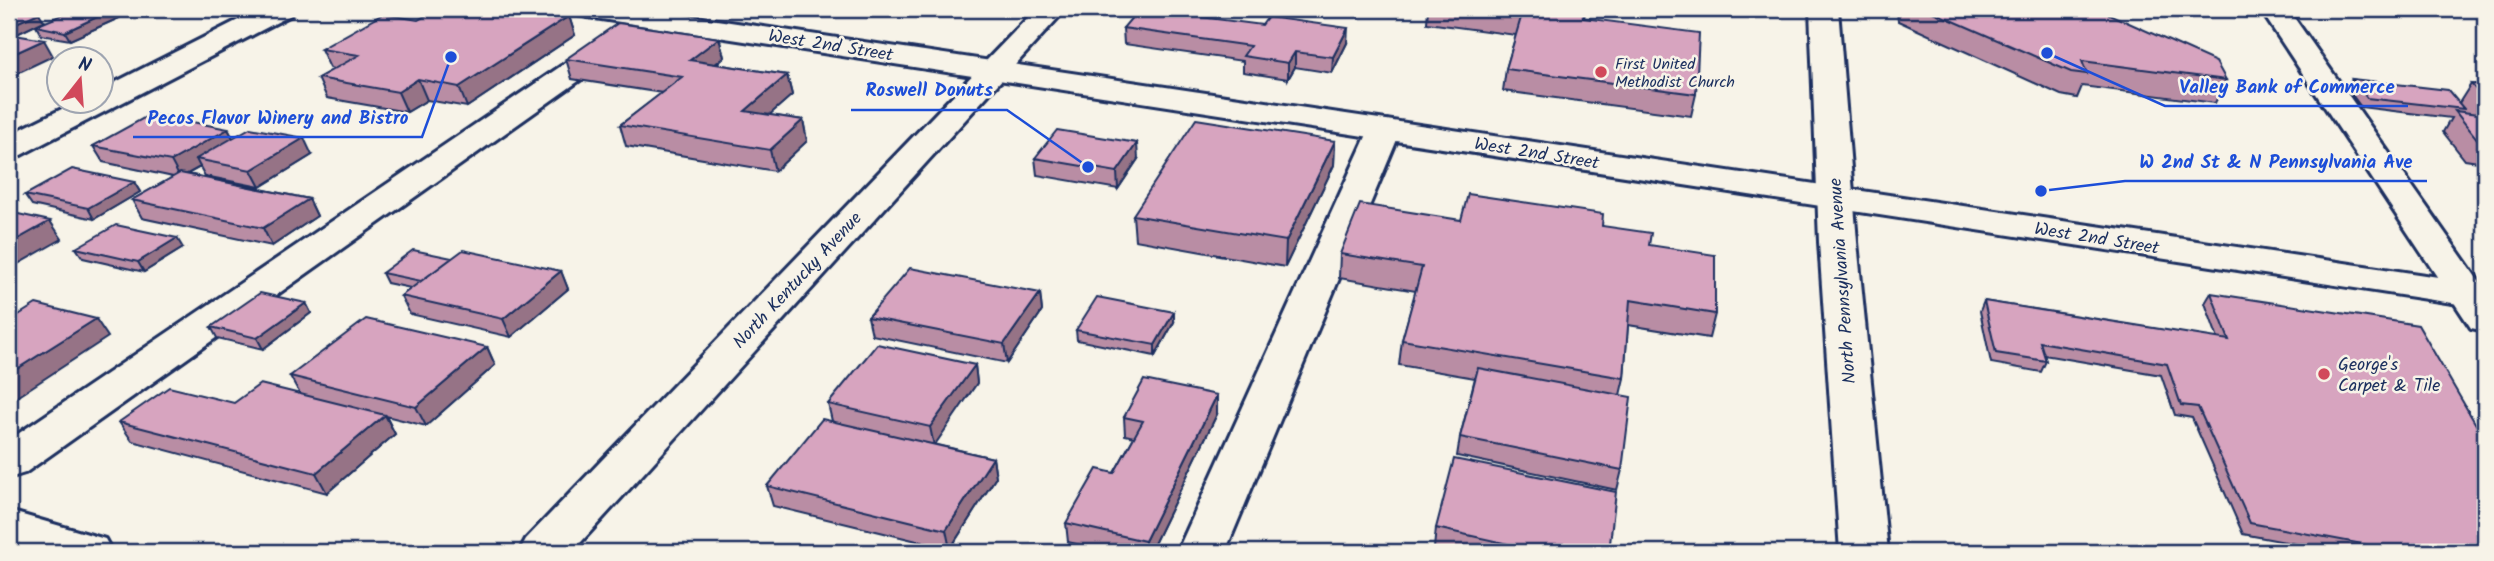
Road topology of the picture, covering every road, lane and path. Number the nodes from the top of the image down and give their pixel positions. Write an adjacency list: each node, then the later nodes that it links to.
1 (281, 9): 8 (street)
2 (588, 9): 6 (street, West 2nd Street)
3 (1052, 9): 7 (street, North Kentucky Avenue)
4 (1824, 9): 12 (street, North Pennsylvania Avenue)
5 (2274, 9): 13 (street)
6 (650, 18): 7 (street, West 2nd Street); 14 (street)
7 (994, 70): 10 (street, West 2nd Street); 17 (street, North Kentucky Avenue)
8 (116, 93)
9 (72, 116): 11 (street)
10 (1385, 130): 12 (street, West 2nd Street); 18 (street)
11 (9, 148)
12 (1835, 199): 13 (street, West 2nd Street); 19 (street, North Pennsylvania Avenue)
13 (2479, 303)
14 (9, 462)
15 (9, 529): 16 (street)
16 (88, 552)
17 (543, 552)
18 (1201, 552)
19 (1864, 552)

